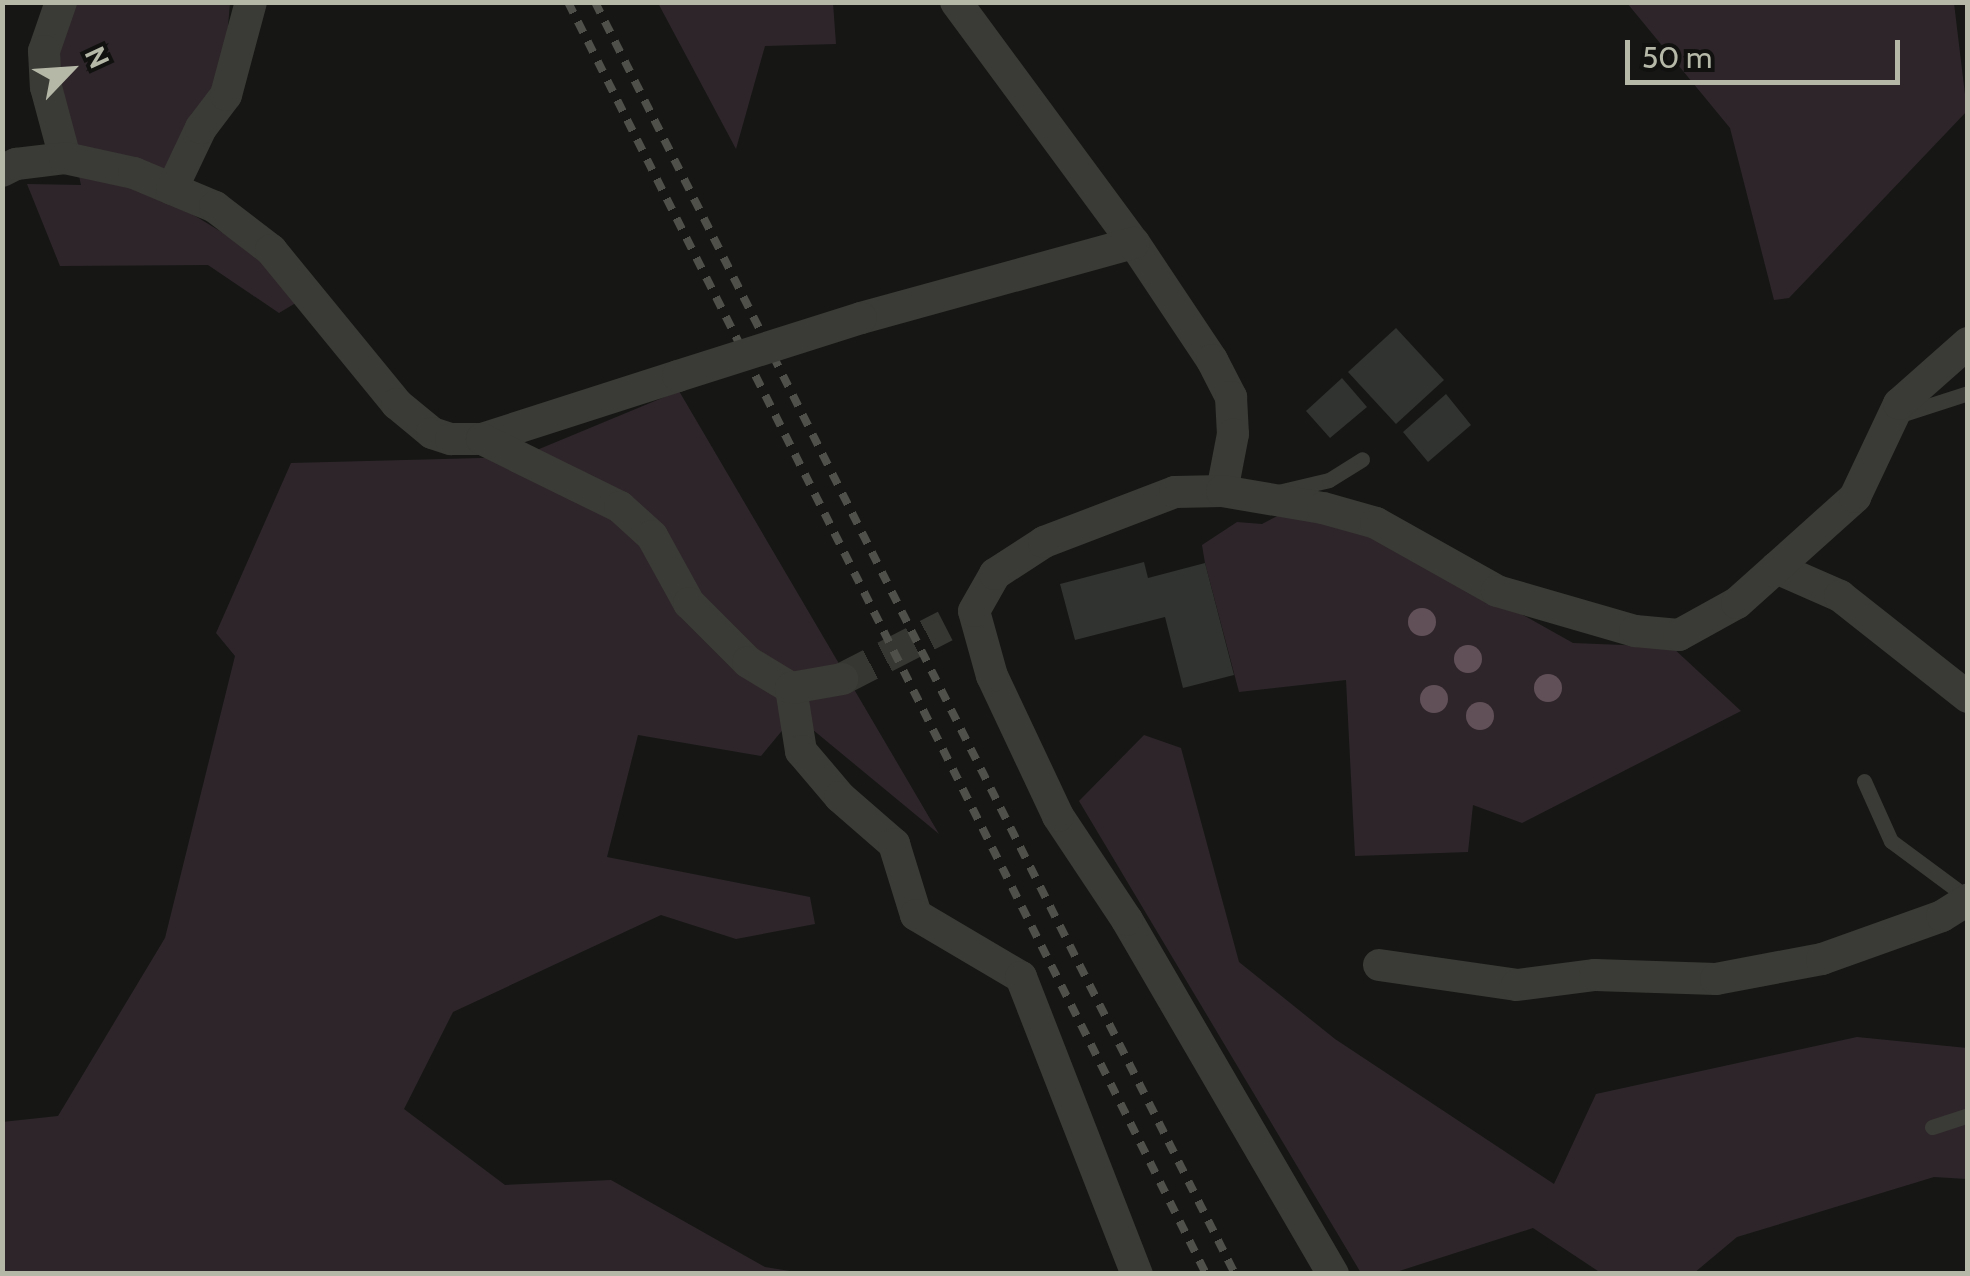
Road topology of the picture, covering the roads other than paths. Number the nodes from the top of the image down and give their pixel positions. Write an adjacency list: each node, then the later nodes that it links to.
1 (60, 2): 4 (street)
2 (251, 2): 6 (street)
3 (956, 2): 7 (street)
4 (65, 158): 5 (street); 6 (street)
5 (2, 171)
6 (172, 188): 11 (street)
7 (1134, 243): 11 (street, bridge); 13 (street)
8 (1968, 344): 10 (street)
9 (1968, 393): 10 (lane)
10 (1893, 417): 14 (street)
11 (482, 438): 16 (street)
12 (1362, 459): 13 (lane)
13 (1236, 495): 14 (street); 24 (street)
14 (1776, 568): 17 (street)
15 (842, 679): 16 (street)
16 (791, 688): 23 (street)
17 (1968, 697)
18 (1864, 781): 19 (lane)
19 (1968, 899): 20 (street)
20 (1379, 965)
21 (1968, 1115): 22 (lane)
22 (1932, 1127)
23 (1137, 1274)
24 (1333, 1274)

